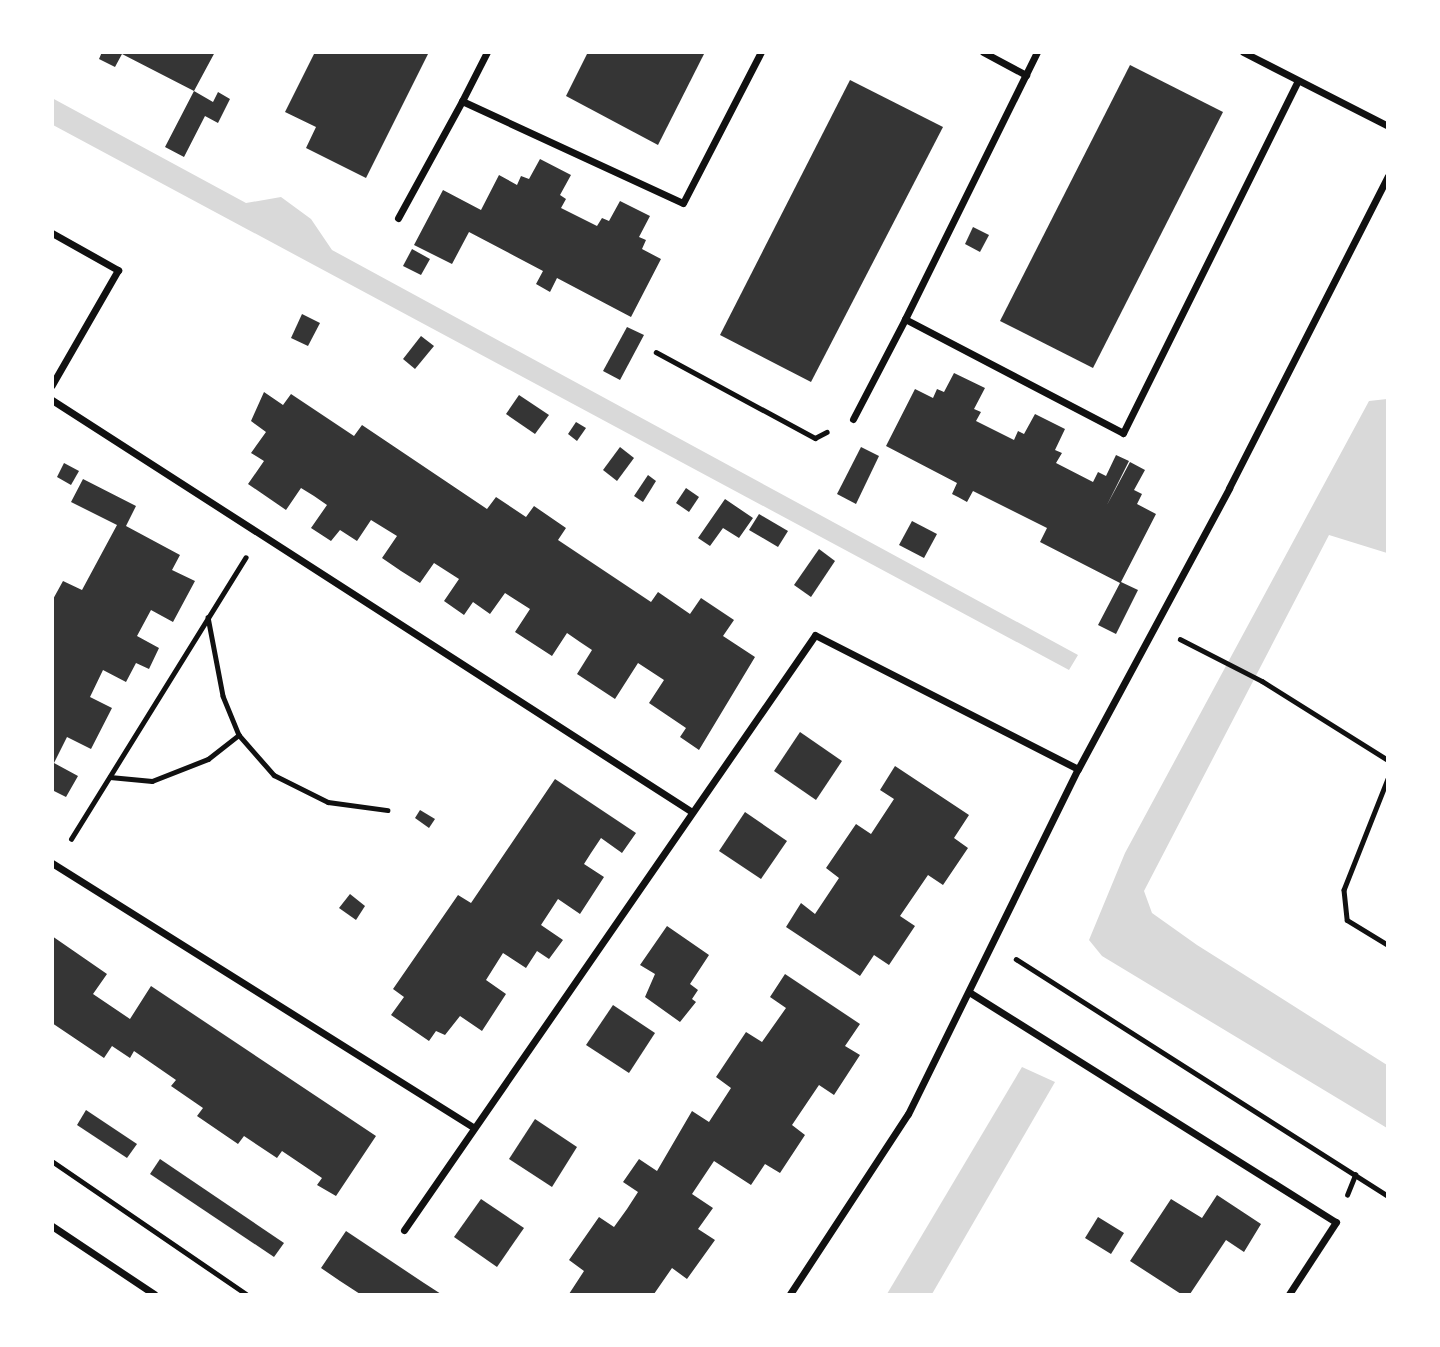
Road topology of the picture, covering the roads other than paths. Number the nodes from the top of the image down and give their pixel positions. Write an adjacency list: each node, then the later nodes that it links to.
1 (487, 52): 8 (street)
2 (761, 52): 8 (street)
3 (983, 52): 6 (street)
4 (1037, 52): 6 (street)
5 (1243, 52): 7 (street)
6 (1026, 75): 13 (street)
7 (1297, 82): 9 (street); 13 (street)
8 (462, 100): 11 (street)
9 (1388, 126)
10 (1388, 176): 17 (street)
11 (398, 218)
12 (52, 233): 14 (street)
13 (905, 319): 16 (street)
14 (52, 385)
15 (52, 400): 18 (street)
16 (853, 419)
17 (1077, 769): 18 (street); 20 (street)
18 (692, 812): 21 (street)
19 (54, 864): 21 (street)
20 (969, 992): 25 (street); 26 (street)
21 (474, 1128): 23 (street)
22 (52, 1226): 24 (street)
23 (404, 1230)
24 (154, 1294)
25 (790, 1294)
26 (1289, 1294)

